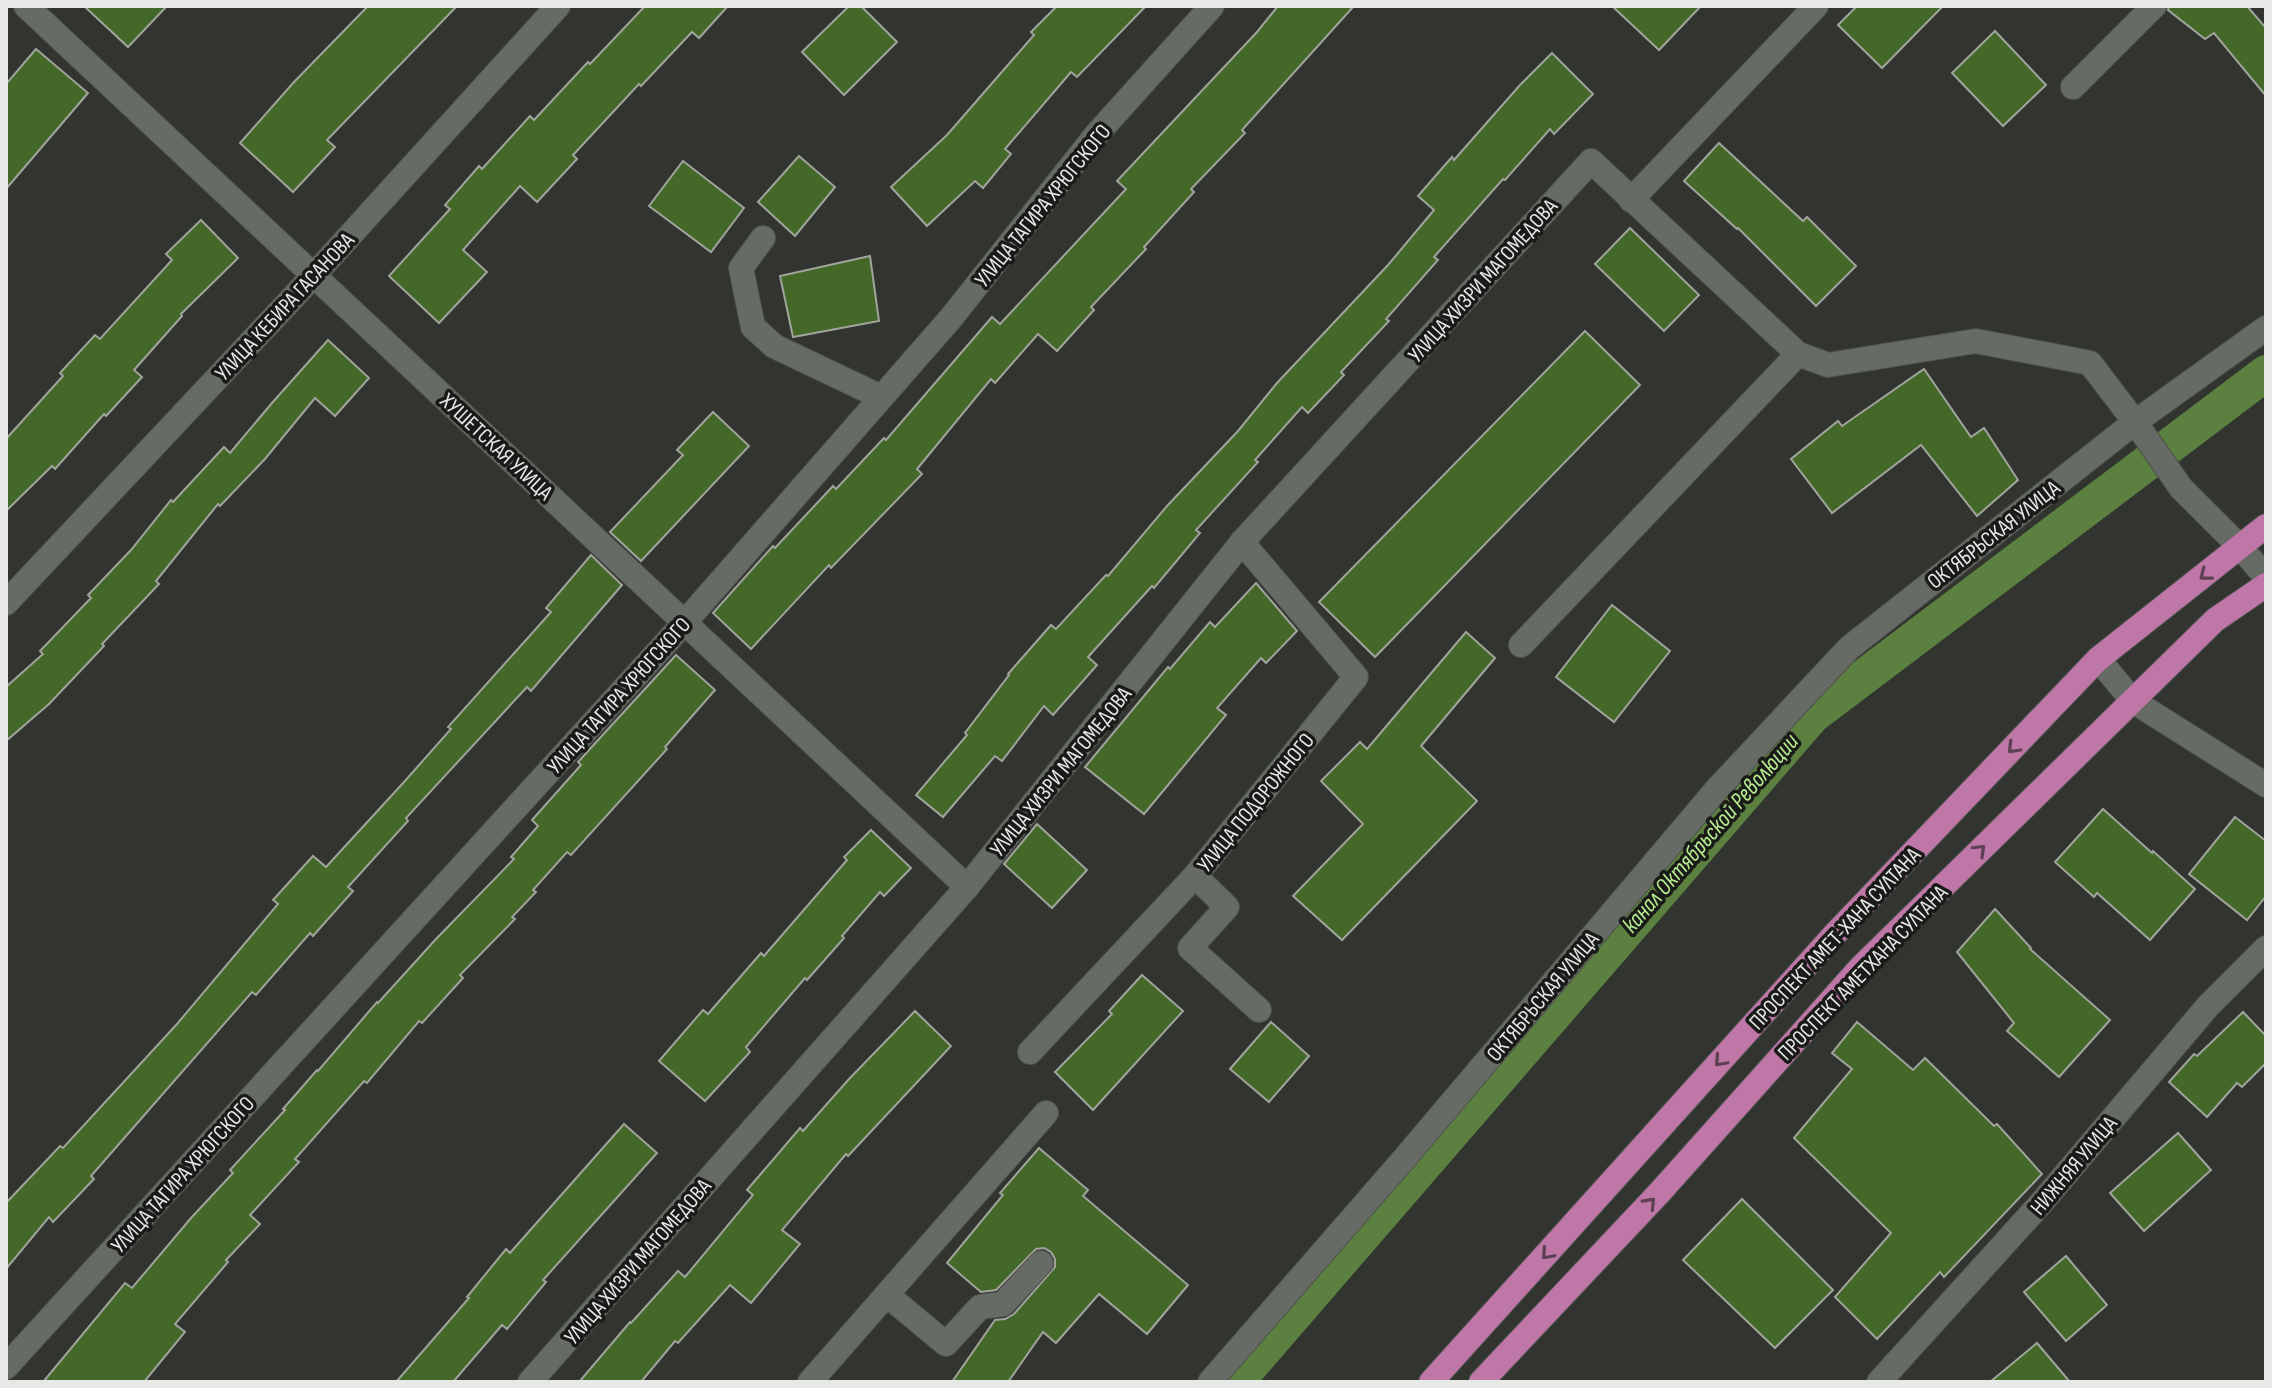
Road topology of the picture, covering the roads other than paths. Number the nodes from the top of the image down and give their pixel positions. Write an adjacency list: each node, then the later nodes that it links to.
1 (26, 6): 9 (street, ХУШЕТСКАЯ УЛИЦА)
2 (558, 6): 9 (street, УЛИЦА КЕБИРА ГАСАНОВА)
3 (1212, 6): 12 (street, УЛИЦА ТАГИРА ХРЮГСКОГО)
4 (1816, 6): 7 (street)
5 (2154, 6): 6 (street)
6 (2073, 87)
7 (1631, 200): 11 (street); 15 (street, УЛИЦА ХИЗРИ МАГОМЕДОВА)
8 (763, 238): 12 (street)
9 (315, 274): 19 (street, УЛИЦА КЕБИРА ГАСАНОВА); 20 (street, ХУШЕТСКАЯ УЛИЦА)
10 (2266, 328): 13 (street, ОКТЯБРЬСКАЯ УЛИЦА)
11 (1798, 354): 13 (street); 21 (street)
12 (881, 397): 20 (street, УЛИЦА ТАГИРА ХРЮГСКОГО)
13 (2135, 422): 16 (street); 36 (street, ОКТЯБРЬСКАЯ УЛИЦА)
14 (2266, 526): 16 (main road, ПРОСПЕКТ АМЕТ-ХАНА СУЛТАНА)
15 (1242, 542): 25 (street, УЛИЦА ПОДОРОЖНОГО); 26 (street, УЛИЦА ХИЗРИ МАГОМЕДОВА)
16 (2240, 547): 17 (street); 22 (main road, ПРОСПЕКТ АМЕТ-ХАНА СУЛТАНА, one-way to 22)
17 (2266, 577)
18 (2266, 585): 23 (main road, ПРОСПЕКТ АМЕТХАНА СУЛТАНА)
19 (6, 603)
20 (685, 622): 26 (street, ХУШЕТСКАЯ УЛИЦА); 33 (street, УЛИЦА ТАГИРА ХРЮГСКОГО)
21 (1521, 645)
22 (2098, 659): 23 (street); 37 (main road, ПРОСПЕКТ АМЕТ-ХАНА СУЛТАНА, one-way to 37)
23 (2133, 701): 24 (street); 38 (main road, ПРОСПЕКТ АМЕТХАНА СУЛТАНА, one-way to 23)
24 (2266, 785)
25 (1195, 876): 28 (street); 29 (street, УЛИЦА ПОДОРОЖНОГО)
26 (967, 887): 34 (street, УЛИЦА ХИЗРИ МАГОМЕДОВА)
27 (2266, 948): 39 (street, НИЖНЯЯ УЛИЦА)
28 (1259, 1010)
29 (1030, 1052)
30 (1046, 1113): 32 (street)
31 (1041, 1263): 32 (street)
32 (887, 1295): 35 (street)
33 (6, 1367)
34 (530, 1382)
35 (810, 1382)
36 (1210, 1382)
37 (1431, 1382)
38 (1481, 1382)
39 (1879, 1382)

